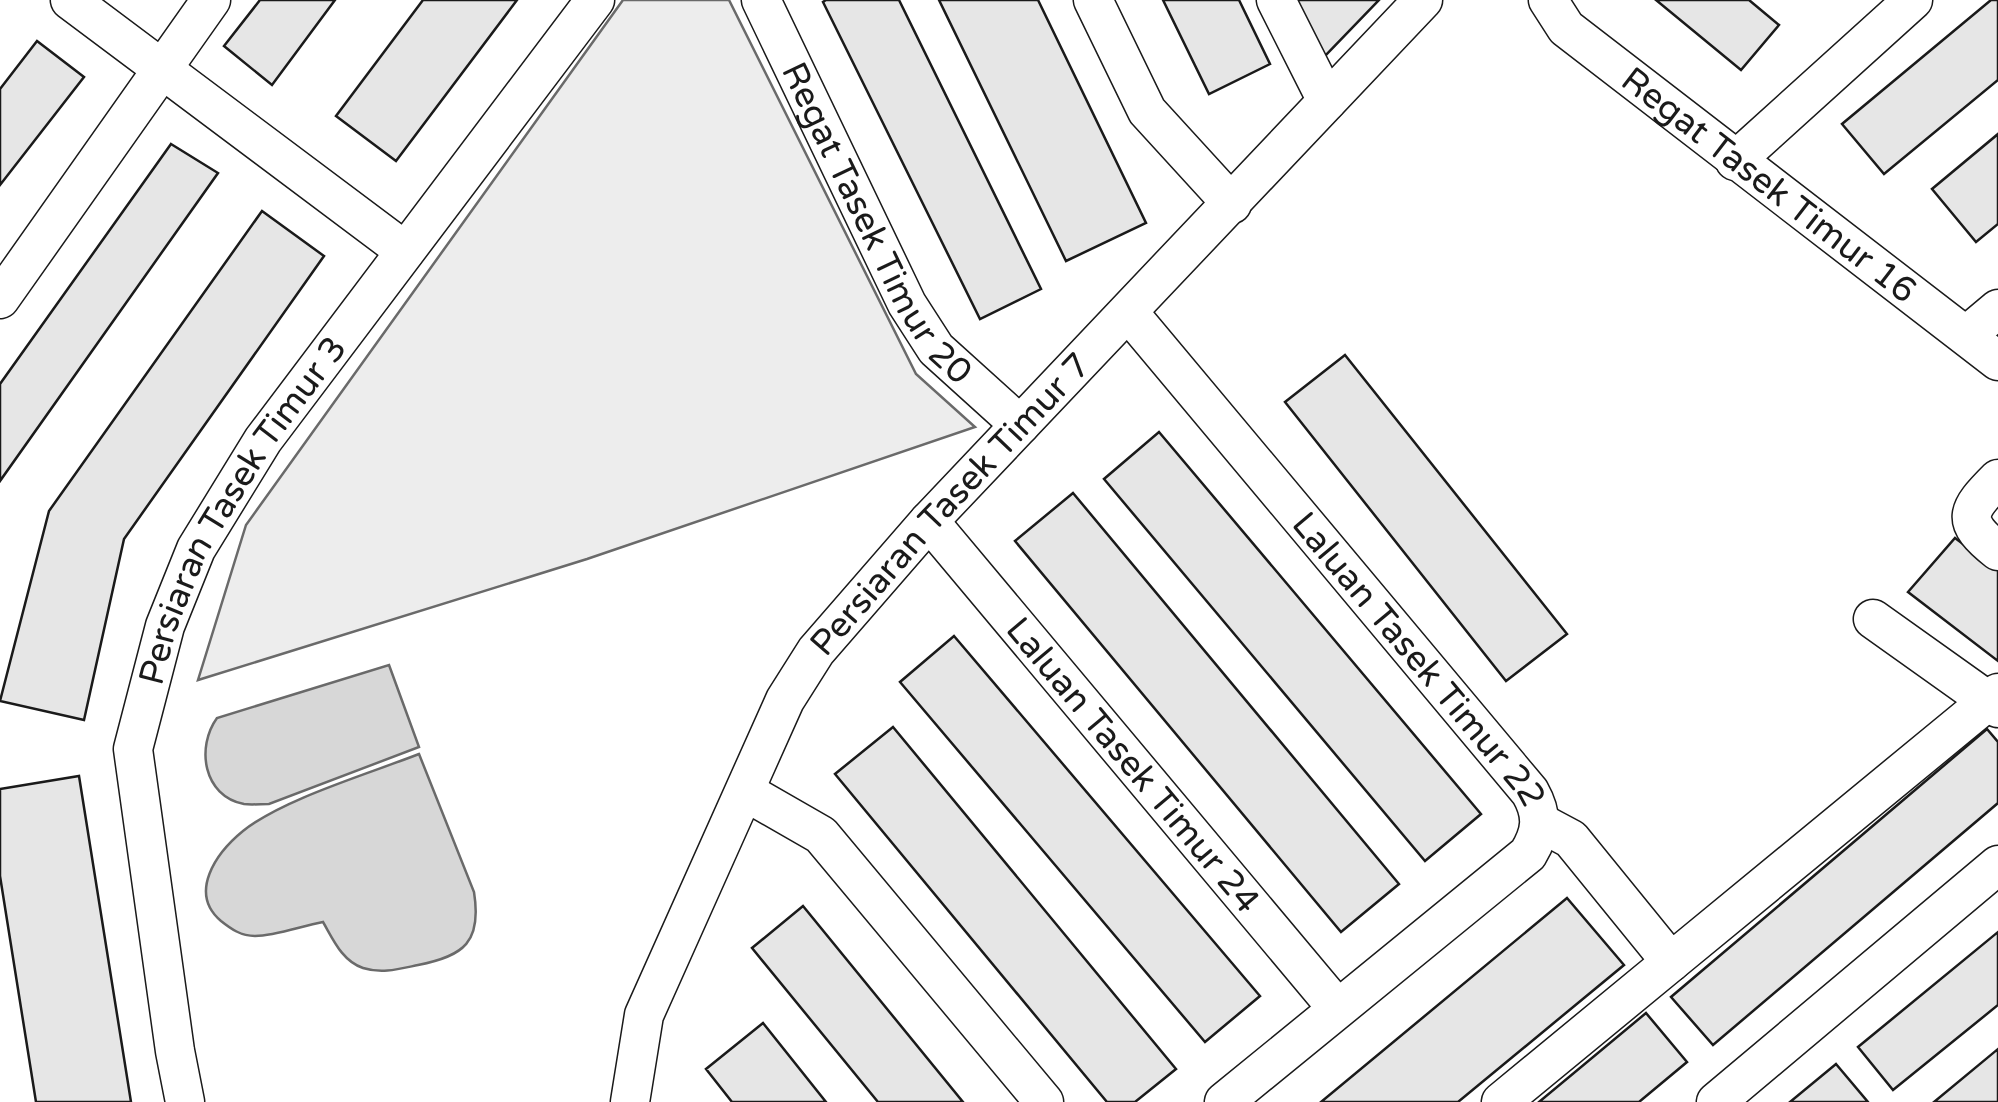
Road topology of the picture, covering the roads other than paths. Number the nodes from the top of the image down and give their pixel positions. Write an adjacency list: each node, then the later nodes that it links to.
1 (70, 0): 10 (street)
2 (211, 0): 10 (street)
3 (594, 0): 14 (street, Persiaran Tasek Timur 3)
4 (761, 0): 20 (street, Regat Tasek Timur 20)
5 (1093, 0): 13 (street)
6 (1276, 0): 11 (street)
7 (1423, 0): 11 (street, Persiaran Tasek Timur 7)
8 (1548, 0): 12 (street, Regat Tasek Timur 16)
9 (1913, 0): 12 (street)
10 (162, 68): 14 (street); 15 (street)
11 (1327, 101): 13 (street, Persiaran Tasek Timur 7)
12 (1735, 161): 18 (street, Regat Tasek Timur 16)
13 (1232, 204): 17 (street, Persiaran Tasek Timur 7)
14 (405, 250): 31 (street, Persiaran Tasek Timur 3)
15 (0, 299)
16 (1998, 309): 18 (street)
17 (1129, 313): 20 (street, Persiaran Tasek Timur 7); 27 (street, Laluan Tasek Timur 22)
18 (1967, 335): 19 (street, Regat Tasek Timur 16)
19 (1998, 360)
20 (1020, 425): 22 (street, Persiaran Tasek Timur 7)
21 (1998, 479): 23 (street)
22 (929, 521): 26 (street, Persiaran Tasek Timur 7); 30 (street, Laluan Tasek Timur 24)
23 (1998, 551)
24 (1873, 619): 25 (street)
25 (1995, 700): 29 (street)
26 (746, 792): 32 (street, Persiaran Tasek Timur 7); 33 (street)
27 (1541, 823): 29 (street); 30 (street, Laluan Tasek Timur 22)
28 (1998, 866): 36 (street)
29 (1671, 962): 35 (street)
30 (1337, 1008): 34 (street, Laluan Tasek Timur 22)
31 (185, 1102)
32 (630, 1102)
33 (1044, 1102)
34 (1224, 1102)
35 (1501, 1102)
36 (1716, 1102)

